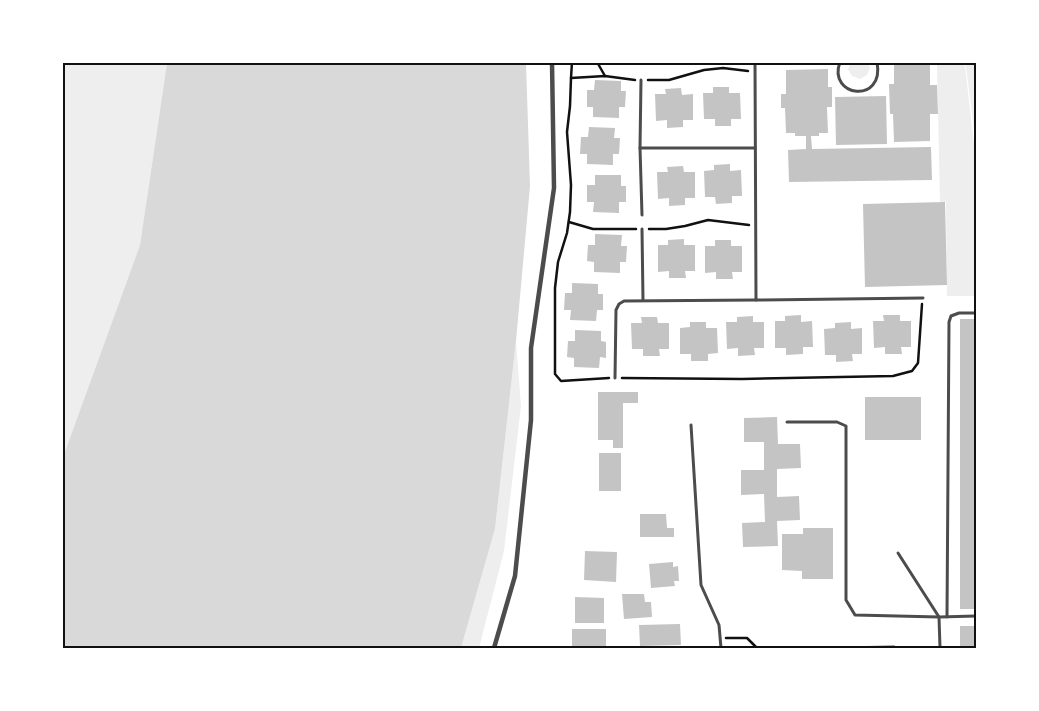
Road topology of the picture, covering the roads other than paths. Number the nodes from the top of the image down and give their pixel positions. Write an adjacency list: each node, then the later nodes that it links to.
1 (552, 62): 21 (street)
2 (755, 62): 7 (lane)
3 (840, 62): 4 (lane)
4 (877, 62)
5 (641, 80): 6 (lane)
6 (640, 148): 7 (lane); 8 (lane)
7 (755, 148): 12 (lane)
8 (642, 215)
9 (642, 229): 11 (lane)
10 (923, 298): 12 (lane)
11 (644, 300): 12 (lane); 14 (lane)
12 (756, 300)
13 (976, 313): 20 (lane)
14 (615, 378)
15 (787, 422): 19 (lane)
16 (691, 425): 22 (lane)
17 (898, 553): 19 (lane)
18 (976, 616): 20 (lane)
19 (939, 617): 20 (lane); 25 (lane)
20 (947, 617)
21 (494, 648)
22 (721, 648)
23 (840, 648): 24 (lane)
24 (894, 648)
25 (940, 648)

